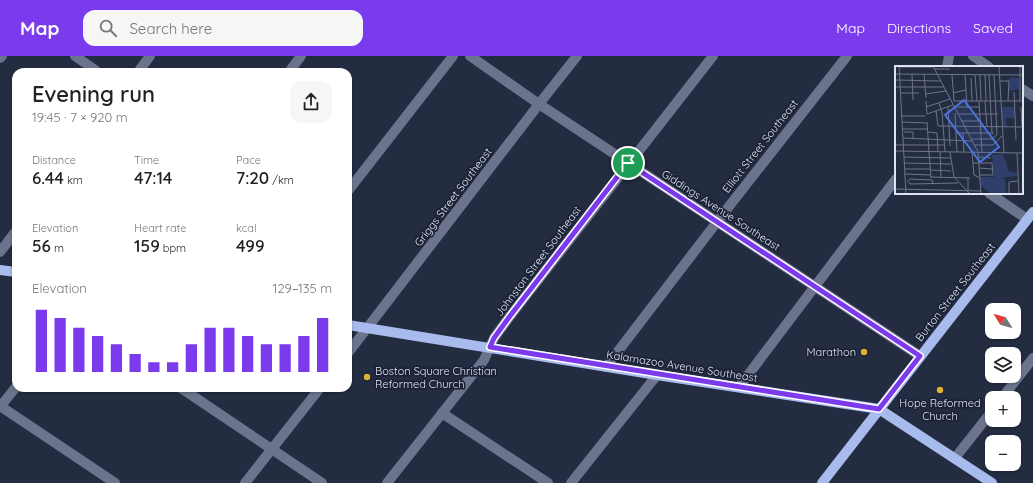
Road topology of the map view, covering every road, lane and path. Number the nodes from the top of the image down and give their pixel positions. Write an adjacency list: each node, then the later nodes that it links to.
1 (74, 56): 13 (street)
2 (150, 56): 14 (street)
3 (301, 56): 15 (street)
4 (453, 56): 21 (street)
5 (470, 56): 18 (street, Giddings Avenue Southeast)
6 (577, 56): 18 (street, Griggs Street Southeast)
7 (713, 56): 19 (street, Johnston Street Southeast)
8 (847, 56): 24 (street, Elliott Street Southeast)
9 (949, 56): 11 (street)
10 (973, 56): 12 (street)
11 (947, 66)
12 (988, 66)
13 (92, 68)
14 (141, 68)
15 (292, 68)
16 (1023, 90): 17 (street)
17 (1033, 96)
18 (539, 104): 19 (street, Giddings Avenue Southeast); 31 (street, Griggs Street Southeast)
19 (628, 163): 24 (street, Giddings Avenue Southeast); 32 (street, Johnston Street Southeast)
20 (895, 180): 29 (street)
21 (352, 186)
22 (991, 194): 23 (street)
23 (1030, 215): 34 (main road, Burton Street Southeast)
24 (717, 221): 29 (street, Giddings Avenue Southeast); 36 (street, Elliott Street Southeast)
25 (12, 236): 26 (street)
26 (0, 252)
27 (0, 270): 28 (main road)
28 (12, 272)
29 (816, 286): 34 (street, Giddings Avenue Southeast); 38 (street)
30 (352, 326): 31 (main road, Kalamazoo Avenue Southeast)
31 (368, 328): 32 (main road, Kalamazoo Avenue Southeast); 33 (street, Griggs Street Southeast)
32 (490, 347): 36 (main road, Kalamazoo Avenue Southeast); 45 (street, Johnston Street Southeast)
33 (352, 348)
34 (920, 356): 44 (main road, Burton Street Southeast)
35 (1033, 358): 39 (street)
36 (606, 366): 37 (main road, Kalamazoo Avenue Southeast)
37 (657, 374): 38 (main road, Kalamazoo Avenue Southeast); 54 (street)
38 (739, 387): 44 (main road, Kalamazoo Avenue Southeast)
39 (1007, 391)
40 (12, 392): 43 (street)
41 (187, 392): 47 (street)
42 (317, 392): 47 (street)
43 (0, 407): 49 (street)
44 (879, 409): 48 (main road, Kalamazoo Avenue Southeast); 55 (main road, Burton Street Southeast)
45 (442, 413): 52 (street, Johnston Street Southeast); 53 (street)
46 (985, 420): 48 (street)
47 (271, 449): 50 (street); 51 (street)
48 (955, 458): 56 (main road, Kalamazoo Avenue Southeast)
49 (115, 483)
50 (245, 483)
51 (322, 483)
52 (387, 483)
53 (548, 483)
54 (571, 483)
55 (822, 483)
56 (992, 483)

